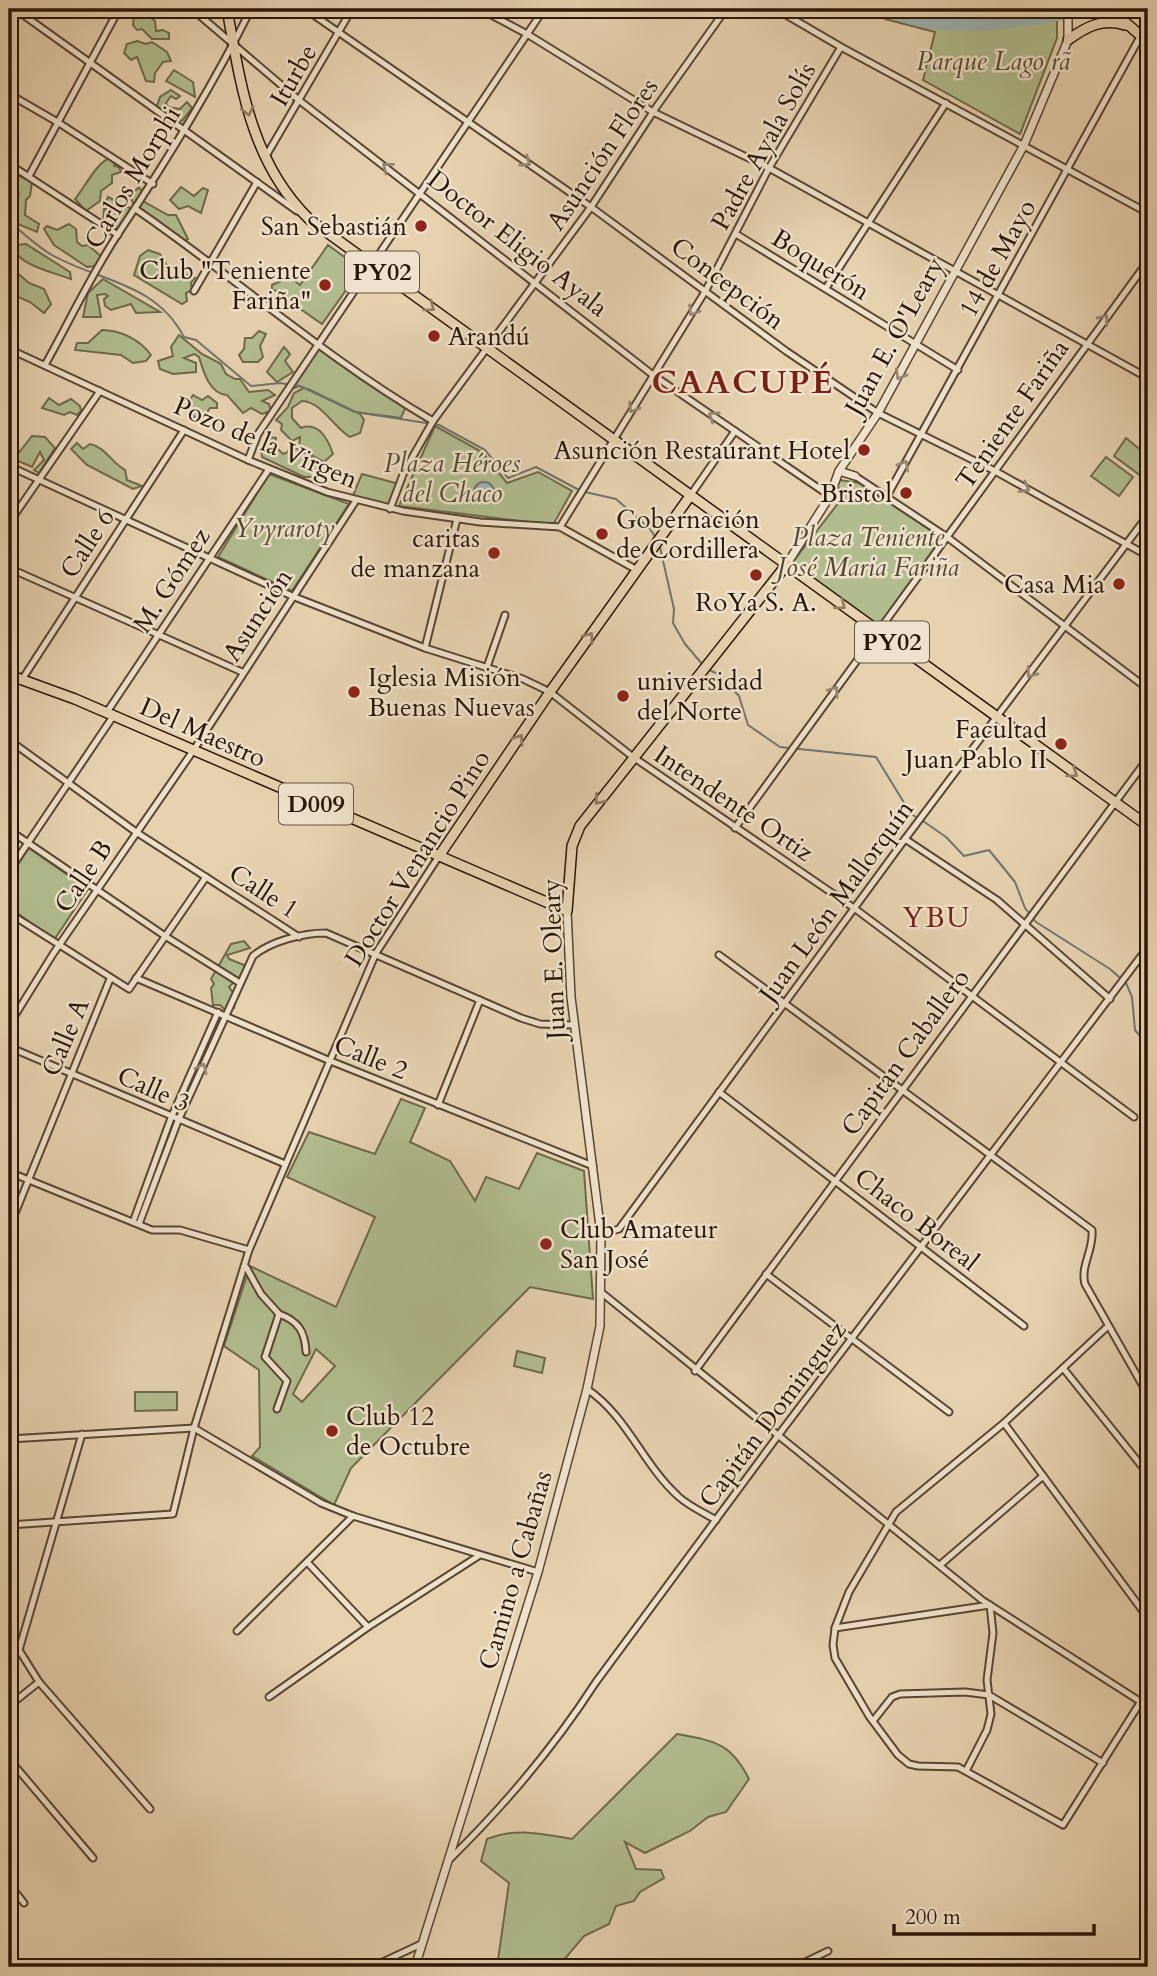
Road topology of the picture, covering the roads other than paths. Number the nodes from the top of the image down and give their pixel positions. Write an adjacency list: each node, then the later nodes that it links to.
1 (15, 9): 21 (street)
2 (120, 9): 21 (street)
3 (192, 9): 19 (street, Doctor Eligio Ayala)
4 (227, 9): 19 (main road, PY02)
5 (251, 9): 19 (street, Carlos Morphi)
6 (306, 9): 15 (street, Concepción)
7 (352, 9): 15 (street, Iturbe)
8 (480, 9): 16 (street)
9 (544, 9): 16 (street)
10 (726, 9): 25 (street, Asunción Flores)
11 (776, 9): 20 (street)
12 (1068, 9): 17 (street, Juan E. O'Leary)
13 (1111, 10): 14 (main road)
14 (1125, 25): 17 (main road); 18 (main road)
15 (340, 32): 23 (street, Iturbe); 27 (street, Concepción)
16 (527, 34): 25 (street); 27 (street)
17 (1068, 40): 29 (street, Juan E. O'Leary)
18 (1144, 40): 33 (street, 14 de Mayo)
19 (233, 44): 23 (street, Doctor Eligio Ayala); 28 (street, Carlos Morphi); 30 (main road, PY02, one-way to 30)
20 (841, 47): 24 (street); 32 (street, Padre Ayala Solís)
21 (90, 62): 26 (street); 28 (street)
22 (9, 94): 26 (street)
23 (300, 101): 30 (street, Iturbe); 37 (street, Doctor Eligio Ayala, one-way to 23)
24 (946, 103): 29 (street); 42 (street)
25 (653, 112): 32 (street); 38 (street, Asunción Flores)
26 (59, 122): 34 (street); 36 (street)
27 (470, 123): 37 (street); 38 (street, Concepción, one-way to 38)
28 (185, 129): 35 (street); 36 (street, Carlos Morphi)
29 (1024, 145): 33 (street); 48 (street, Juan E. O'Leary)
30 (264, 159): 41 (main road, PY02)
31 (9, 164): 34 (street)
32 (769, 168): 42 (street); 43 (street, Padre Ayala Solís)
33 (1068, 169): 40 (street); 53 (street, 14 de Mayo)
34 (29, 177): 44 (street)
35 (257, 182): 41 (street); 45 (street)
36 (152, 184): 39 (street, Carlos Morphi)
37 (421, 194): 47 (street); 49 (street, Doctor Eligio Ayala)
38 (591, 207): 49 (street, Asunción Flores); 51 (street, Concepción)
39 (137, 210): 44 (street, Carlos Morphi); 45 (street)
40 (1148, 213)
41 (310, 220): 47 (main road, PY02)
42 (866, 223): 48 (street); 50 (street)
43 (736, 234): 50 (street, Boquerón); 51 (street, Padre Ayala Solís)
44 (118, 235): 61 (street, Carlos Morphi)
45 (211, 261): 52 (street); 55 (street)
46 (1148, 261): 54 (street, Teniente Fariña, one-way to 46)
47 (373, 265): 55 (street); 57 (main road, PY02, one-way to 57)
48 (954, 271): 53 (street); 56 (street, Juan E. O'Leary)
49 (535, 283): 57 (street, Asunción Flores); 63 (street, Doctor Eligio Ayala)
50 (826, 288): 56 (street, Boquerón)
51 (706, 290): 63 (street, Padre Ayala Solís, one-way to 63); 66 (street, Concepción)
52 (194, 291)
53 (998, 294): 54 (street); 62 (street, 14 de Mayo)
54 (1084, 345): 64 (street); 76 (street, Teniente Fariña)
55 (319, 346): 67 (street); 72 (street)
56 (916, 346): 62 (street, Boquerón); 66 (street, Juan E. O'Leary, one-way to 66)
57 (487, 348): 67 (street, Asunción Flores); 71 (main road, PY02)
58 (9, 349): 59 (street, Pozo de la Virgen)
59 (16, 352): 60 (street); 61 (street, Pozo de la Virgen)
60 (9, 363)
61 (45, 365): 65 (street, Pozo de la Virgen)
62 (958, 370): 70 (street, 14 de Mayo)
63 (653, 375): 69 (street, Doctor Eligio Ayala, one-way to 63); 71 (street, Padre Ayala Solís, one-way to 71)
64 (1148, 378)
65 (100, 391): 68 (street, Pozo de la Virgen); 78 (street)
66 (878, 413): 70 (street, Concepción); 75 (street, Juan E. O'Leary)
67 (431, 423): 83 (street, Asunción Flores)
68 (184, 430): 72 (street, Pozo de la Virgen); 86 (street, Calle 6)
69 (735, 430): 79 (street, Doctor Venancio Pino); 80 (street, Doctor Eligio Ayala)
70 (921, 434): 76 (street, Concepción); 81 (street, 14 de Mayo, one-way to 70)
71 (613, 441): 79 (main road, PY02); 88 (street, Padre Ayala Solís)
72 (248, 460): 74 (street, Pozo de la Virgen)
73 (9, 466): 78 (street, Intendente Ortiz)
74 (268, 469): 82 (street, Pozo de la Virgen); 92 (street, M. Gómez)
75 (839, 471): 77 (street); 80 (street, Juan E. O'Leary)
76 (995, 471): 89 (street, Teniente Fariña); 90 (street, Concepción, one-way to 90)
77 (855, 476): 81 (street)
78 (37, 479): 86 (street, Intendente Ortiz); 87 (street)
79 (690, 496): 93 (main road, PY02); 95 (main road, Doctor Venancio Pino)
80 (830, 496): 93 (street, Juan E. O'Leary)
81 (887, 496): 89 (street)
82 (355, 502): 83 (street, Pozo de la Virgen); 96 (street, Asunción)
83 (390, 509): 85 (street, Pozo de la Virgen)
84 (1148, 515): 90 (street, Juan León Mallorquín)
85 (457, 519): 88 (street, Pozo de la Virgen); 102 (street)
86 (125, 520): 92 (street, Intendente Ortiz); 97 (street, Calle 6)
87 (9, 523)
88 (560, 527): 95 (street, Pozo de la Virgen)
89 (947, 537): 99 (street); 100 (street, Teniente Fariña)
90 (1126, 544): 91 (street, Concepción); 99 (street, Juan León Mallorquín)
91 (1148, 556)
92 (208, 558): 96 (street, Intendente Ortiz); 101 (street, M. Gómez)
93 (787, 564): 100 (main road, PY02, one-way to 100); 103 (main road, Juan E. O'Leary)
94 (9, 568): 97 (street)
95 (637, 570): 109 (main road, Doctor Venancio Pino, one-way to 95)
96 (292, 596): 102 (street, Intendente Ortiz); 105 (street, Asunción)
97 (75, 597): 101 (street); 106 (street, Calle 6)
98 (505, 615): 104 (street)
99 (1066, 627): 108 (street); 111 (street, Juan León Mallorquín, one-way to 111)
100 (878, 632): 111 (main road, PY02); 119 (street, Teniente Fariña, one-way to 100)
101 (158, 634): 105 (street); 110 (street, M. Gómez)
102 (425, 648): 104 (street, Intendente Ortiz)
103 (709, 660): 114 (main road, Juan E. Oleary)
104 (487, 667): 109 (street, Intendente Ortiz)
105 (242, 672): 113 (street, Asunción)
106 (15, 677): 107 (street, Calle 6); 110 (main road, Del Maestro / D009)
107 (9, 690)
108 (1148, 690)
109 (550, 692): 114 (street, Intendente Ortiz); 124 (main road, Doctor Venancio Pino, one-way to 109)
110 (111, 714): 113 (main road, Del Maestro / D009); 116 (street, M. Gómez)
111 (997, 719): 117 (main road, PY02, one-way to 117); 122 (street, Juan León Mallorquín)
112 (9, 740): 116 (street)
113 (193, 751): 121 (street, Calle B); 124 (main road, Del Maestro / D009)
114 (633, 758): 119 (street, Intendente Ortiz); 129 (main road, Juan E. Oleary, one-way to 129)
115 (1148, 758): 117 (street, Capitan Caballero)
116 (69, 783): 121 (street, Calle 1); 123 (street, M. Gómez)
117 (1117, 804): 118 (main road, PY02); 131 (street, Capitan Caballero)
118 (1148, 826)
119 (736, 828): 128 (street, Intendente Ortiz)
120 (9, 830): 123 (street)
121 (136, 832): 126 (street, Calle 1); 127 (street, Calle B)
122 (905, 839): 128 (street, Juan León Mallorquín); 131 (street)
123 (28, 843): 125 (street, M. Gómez); 127 (street)
124 (439, 856): 129 (main road, Del Maestro / D009); 136 (street, Doctor Venancio Pino)
125 (9, 871)
126 (206, 877): 132 (street, Calle A); 133 (street, Calle 1)
127 (98, 889): 132 (street); 134 (street, Calle B)
128 (854, 908): 141 (street, Intendente Ortiz); 144 (street, Juan León Mallorquín)
129 (567, 911): 148 (street, Juan E. Oleary)
130 (9, 913): 134 (street)
131 (1024, 923): 141 (street, Capitan Caballero); 142 (street)
132 (165, 936): 138 (street, Calle A); 140 (street)
133 (299, 937): 136 (street, Calle 1); 140 (street)
134 (58, 947): 139 (street); 147 (street, Calle B)
135 (1148, 947): 142 (street, Capitán Dominguez)
136 (376, 953): 143 (street, Calle 1); 150 (street, Doctor Venancio Pino)
137 (719, 955): 144 (street)
138 (136, 978): 139 (street, Calle A); 145 (street, Calle 2)
139 (110, 979): 152 (street, Calle A)
140 (240, 983): 146 (street)
141 (971, 995): 151 (street, Intendente Ortiz); 153 (street, Capitan Caballero)
142 (1110, 999): 151 (street, Capitán Dominguez)
143 (481, 1000): 148 (street, Calle 1); 155 (street)
144 (784, 1004): 153 (street); 154 (street, Juan León Mallorquín)
145 (218, 1012): 146 (street, Calle 2); 157 (street)
146 (226, 1016): 150 (street, Calle 2); 157 (street, one-way to 146)
147 (9, 1025)
148 (574, 1025): 160 (street, Juan E. Oleary)
149 (9, 1046): 152 (street, Calle 3)
150 (328, 1060): 155 (street, Calle 2); 159 (street, Doctor Venancio Pino)
151 (1062, 1061): 156 (street, Intendente Ortiz); 158 (street, Capitán Dominguez)
152 (71, 1072): 157 (street, Calle 3); 162 (street, Calle A)
153 (901, 1091): 158 (street); 163 (street, Capitan Caballero)
154 (719, 1092): 163 (street, Chaco Boreal); 166 (street, Juan León Mallorquín)
155 (438, 1105): 160 (street, Calle 2)
156 (1134, 1117)
157 (175, 1119): 159 (street, Calle 3); 164 (street)
158 (989, 1157): 167 (street, Capitán Dominguez); 174 (street)
159 (285, 1164): 168 (street, Doctor Venancio Pino)
160 (594, 1170): 166 (street, Camino a Cabañas)
161 (9, 1171): 162 (street)
162 (28, 1180): 164 (street); 165 (street, Calle A)
163 (835, 1180): 167 (street, Chaco Boreal); 170 (street, Capitan Caballero)
164 (136, 1223): 168 (street)
165 (9, 1228)
166 (601, 1234): 171 (street, Camino a Cabañas)
167 (921, 1246): 173 (street, Chaco Boreal); 175 (street, Capitán Dominguez)
168 (249, 1250): 169 (street, Doctor Venancio Pino)
169 (246, 1267): 172 (street); 184 (street, Doctor Venancio Pino)
170 (766, 1274): 175 (street); 178 (street, Capitan Caballero)
171 (602, 1293): 178 (street); 179 (street, Camino a Cabañas)
172 (279, 1314): 176 (street); 181 (street)
173 (1024, 1326)
174 (1107, 1327): 177 (street); 180 (street)
175 (852, 1338): 182 (street); 186 (street, Capitán Dominguez)
176 (306, 1352)
177 (1063, 1368): 183 (street); 188 (street)
178 (695, 1371): 186 (street)
179 (587, 1390): 191 (street); 198 (street, Camino a Cabañas)
180 (1148, 1395)
181 (277, 1409)
182 (949, 1412)
183 (1004, 1423): 189 (street); 194 (street)
184 (194, 1428): 185 (street); 190 (street); 192 (street, Doctor Venancio Pino)
185 (82, 1434): 187 (street); 192 (street)
186 (777, 1437): 191 (street, Capitán Dominguez); 194 (street)
187 (9, 1438)
188 (1148, 1475)
189 (1043, 1476): 197 (street); 200 (street)
190 (353, 1516): 195 (street); 196 (street)
191 (716, 1520): 217 (street, Capitán Dominguez)
192 (55, 1524): 193 (street); 204 (street)
193 (9, 1525)
194 (887, 1525): 197 (street); 202 (street)
195 (480, 1556): 198 (street); 201 (street)
196 (307, 1562): 201 (street); 203 (street)
197 (940, 1565): 199 (street)
198 (538, 1572): 217 (street, Camino a Cabañas)
199 (990, 1605): 202 (street); 206 (street); 208 (street)
200 (1148, 1618)
201 (368, 1626): 207 (street)
202 (835, 1628): 211 (street)
203 (237, 1631)
204 (39, 1682): 209 (street); 215 (street)
205 (1148, 1690): 208 (street)
206 (989, 1695): 211 (street); 213 (street); 214 (street)
207 (269, 1697)
208 (1141, 1702): 210 (street); 213 (street)
209 (9, 1706)
210 (1148, 1710)
211 (873, 1721): 214 (street)
212 (9, 1759): 216 (street)
213 (1103, 1762): 214 (street)
214 (966, 1771)
215 (150, 1810)
216 (93, 1858)
217 (450, 1859): 220 (street, Camino a Cabañas)
218 (9, 1884): 219 (street)
219 (24, 1903)
220 (421, 1944): 222 (street); 223 (street, Camino a Cabañas)
221 (828, 1951): 224 (street)
222 (372, 1967)
223 (415, 1967)
224 (795, 1967)

